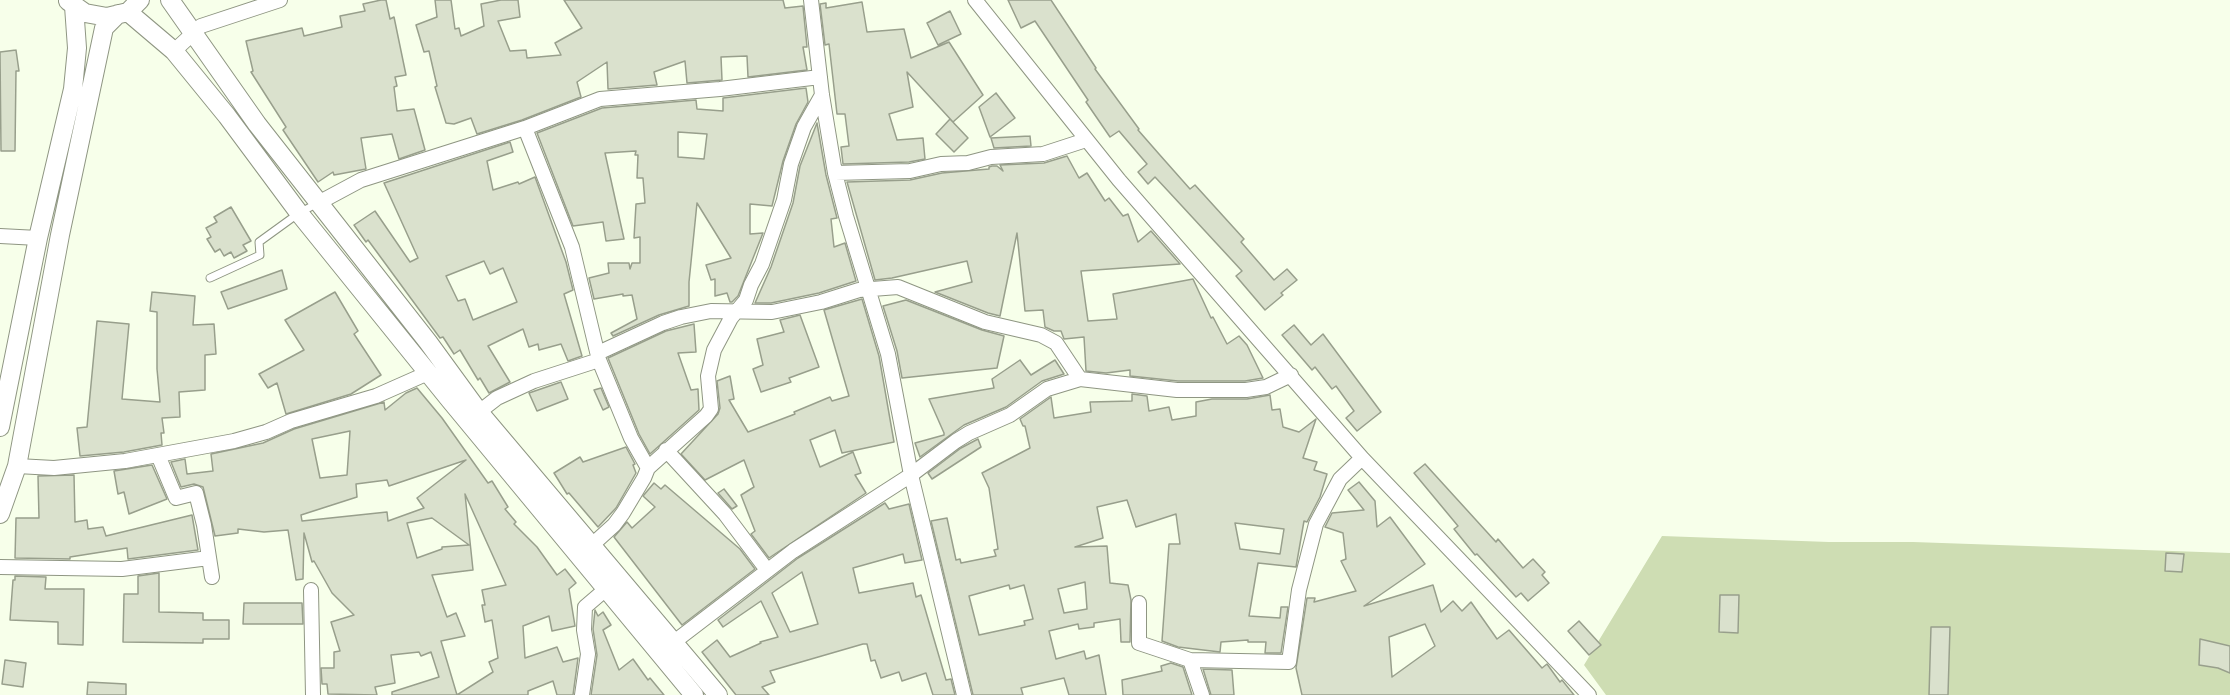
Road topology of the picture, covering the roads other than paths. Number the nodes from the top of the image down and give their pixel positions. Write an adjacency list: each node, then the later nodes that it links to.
1 (170, 0): 7 (main road)
2 (280, 0): 7 (street)
3 (811, 0): 9 (street)
4 (975, 0): 12 (street)
5 (71, 3): 6 (main road); 17 (main road)
6 (129, 8): 8 (main road); 30 (main road)
7 (192, 34): 8 (street); 14 (main road)
8 (174, 51): 15 (main road)
9 (820, 77): 10 (street); 11 (street)
10 (822, 95): 13 (street); 20 (street)
11 (525, 129): 14 (street); 21 (street)
12 (1086, 141): 13 (street); 23 (street)
13 (836, 173): 19 (street)
14 (320, 202): 15 (lane); 25 (main road)
15 (300, 213): 18 (lane); 22 (main road)
16 (0, 236): 17 (street)
17 (39, 238): 26 (main road)
18 (210, 278)
19 (870, 290): 20 (street); 24 (street); 32 (street)
20 (737, 313): 21 (street); 27 (street)
21 (598, 357): 25 (street); 31 (street)
22 (428, 373): 28 (street); 39 (main road)
23 (1291, 375): 24 (street); 29 (street)
24 (1080, 379): 32 (street)
25 (479, 412): 34 (main road)
26 (0, 427)
27 (666, 450): 31 (street); 37 (street)
28 (158, 456): 30 (street); 35 (street)
29 (1362, 458): 43 (street); 50 (street)
30 (17, 466): 33 (main road)
31 (648, 468): 34 (street)
32 (911, 475): 37 (street); 48 (street)
33 (0, 514)
34 (592, 545): 42 (main road)
35 (209, 558): 36 (street); 38 (street)
36 (0, 567)
37 (767, 570): 42 (street)
38 (212, 577)
39 (606, 589): 45 (street); 46 (main road)
40 (311, 590): 44 (street)
41 (1139, 603): 43 (street)
42 (674, 642): 47 (main road)
43 (1190, 660): 49 (street)
44 (313, 695)
45 (582, 695)
46 (694, 695)
47 (718, 695)
48 (964, 695)
49 (1202, 695)
50 (1589, 695)

